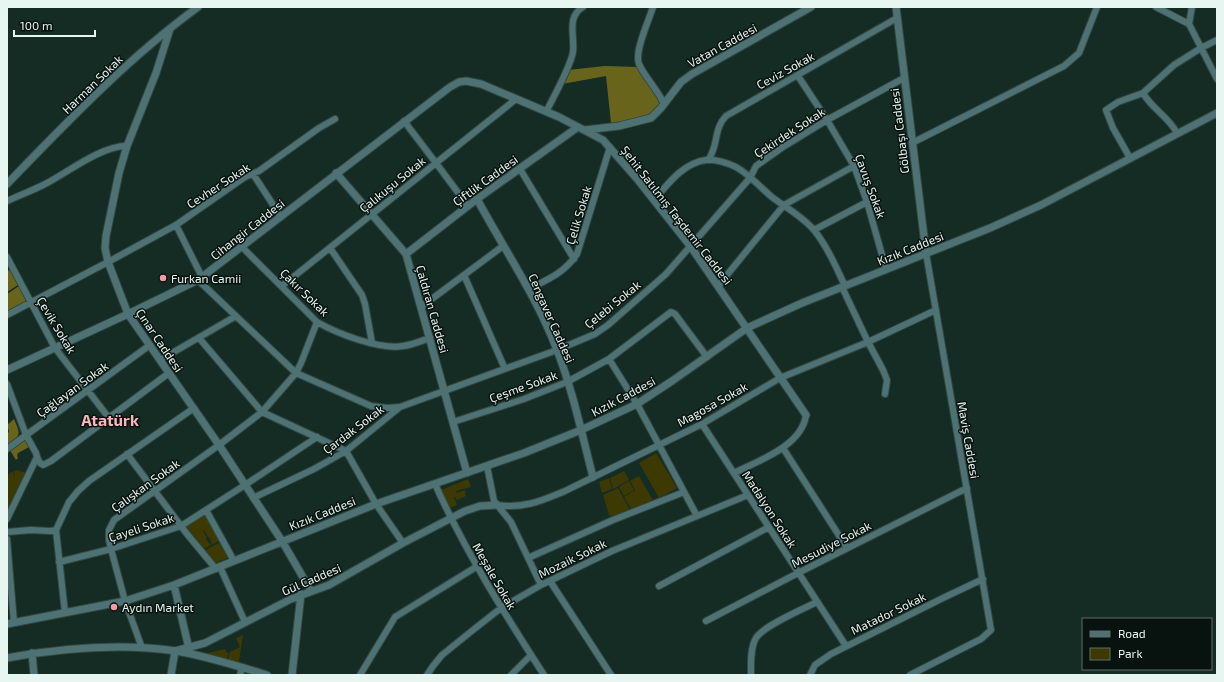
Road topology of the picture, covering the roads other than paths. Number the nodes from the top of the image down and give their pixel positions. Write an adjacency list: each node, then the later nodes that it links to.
1 (198, 7): 11 (street, Harman Sokak)
2 (583, 7): 21 (street)
3 (653, 7): 20 (street)
4 (811, 7): 20 (street, Vatan Caddesi)
5 (896, 7): 9 (street, Gölbaşı Caddesi)
6 (1097, 7): 28 (street)
7 (1156, 7): 10 (street)
8 (1192, 7): 10 (street)
9 (897, 18): 14 (street, Ceviz Sokak); 15 (street, Gölbaşı Caddesi)
10 (1189, 24): 13 (street)
11 (170, 29): 29 (street, Çınar Caddesi); 39 (street, Harman Sokak)
12 (1217, 40): 13 (street)
13 (1201, 48): 16 (street); 18 (street)
14 (798, 76): 24 (street, Çavuş Sokak); 32 (street, Ceviz Sokak)
15 (904, 78): 24 (street, Çekirdek Sokak); 28 (street, Gölbaşı Caddesi)
16 (1217, 79)
17 (459, 82): 19 (street, Şehit Satılmış Taşdemir Caddesi); 25 (street, Cihangir Caddesi)
18 (1143, 93): 27 (street); 31 (street)
19 (516, 99): 21 (street, Şehit Satılmış Taşdemir Caddesi); 33 (street, Çalıkuşu Sokak)
20 (664, 104): 26 (street, Vatan Caddesi)
21 (546, 112): 26 (street, Şehit Satılmış Taşdemir Caddesi)
22 (1217, 113): 27 (street, Kızık Caddesi)
23 (335, 119): 36 (street, Cevher Sokak)
24 (827, 120): 34 (street, Çavuş Sokak); 38 (street, Çekirdek Sokak)
25 (404, 121): 33 (street); 37 (street, Cihangir Caddesi)
26 (581, 128): 30 (street, Şehit Satılmış Taşdemir Caddesi); 35 (street, Çiftlik Caddesi)
27 (1177, 134): 31 (street, Kızık Caddesi)
28 (912, 142): 54 (street, Gölbaşı Caddesi)
29 (127, 146): 42 (street); 58 (street, Çınar Caddesi)
30 (610, 148): 41 (street, Şehit Satılmış Taşdemir Caddesi); 57 (street, Çelik Sokak)
31 (1130, 158): 54 (street, Kızık Caddesi)
32 (708, 160): 38 (street); 41 (street)
33 (436, 163): 45 (street); 46 (street, Çalıkuşu Sokak)
34 (854, 166): 43 (street, Çavuş Sokak); 44 (street)
35 (520, 168): 40 (street, Çiftlik Caddesi); 57 (street)
36 (253, 174): 47 (street); 48 (street, Cevher Sokak)
37 (336, 174): 46 (street, Çaldıran Caddesi); 47 (street, Cihangir Caddesi)
38 (750, 178): 44 (street); 52 (street, Çekirdek Sokak)
39 (7, 184)
40 (477, 199): 45 (street, Çiftlik Caddesi); 50 (street, Cengaver Caddesi)
41 (654, 200): 52 (street, Şehit Satılmış Taşdemir Caddesi)
42 (7, 201)
43 (867, 202): 49 (street); 60 (street, Çavuş Sokak)
44 (784, 205): 49 (street); 64 (street)
45 (468, 206): 55 (street, Çiftlik Caddesi)
46 (372, 214): 53 (street, Çalıkuşu Sokak); 55 (street, Çaldıran Caddesi)
47 (281, 216): 51 (street, Cihangir Caddesi)
48 (176, 225): 58 (street, Cevher Sokak); 62 (street)
49 (814, 230): 65 (street)
50 (503, 246): 61 (street); 66 (street, Cengaver Caddesi)
51 (242, 247): 62 (street, Cihangir Caddesi); 63 (street, Çakır Sokak)
52 (691, 247): 64 (street, Şehit Satılmış Taşdemir Caddesi); 81 (street, Çelebi Sokak)
53 (330, 248): 63 (street, Çalıkuşu Sokak); 78 (street)
54 (926, 253): 60 (street, Kızık Caddesi); 69 (street, Maviş Caddesi)
55 (406, 254): 68 (street, Çaldıran Caddesi)
56 (7, 257): 59 (street, Çevik Sokak)
57 (574, 259): 66 (street, Çelik Sokak)
58 (108, 262): 67 (street, Cevher Sokak); 70 (street, Çınar Caddesi)
59 (9, 265): 67 (street, Çevik Sokak)
60 (886, 269): 65 (street, Kızık Caddesi)
61 (464, 275): 68 (street); 85 (street)
62 (200, 278): 70 (street, Cihangir Caddesi); 72 (street)
63 (282, 286): 73 (street, Çakır Sokak)
64 (718, 286): 74 (street, Şehit Satılmış Taşdemir Caddesi)
65 (844, 286): 74 (street, Kızık Caddesi); 77 (street)
66 (529, 289): 81 (street, Cengaver Caddesi)
67 (30, 303): 71 (street, Cevher Sokak); 80 (street, Çevik Sokak)
68 (421, 307): 76 (street, Çaldıran Caddesi)
69 (936, 310): 77 (street, Magosa Sokak); 119 (street, Maviş Caddesi)
70 (128, 314): 79 (street, Çınar Caddesi); 80 (street, Cihangir Caddesi)
71 (7, 315)
72 (236, 316): 75 (street); 88 (street)
73 (317, 322): 78 (street, Çakır Sokak); 88 (street, Çalışkan Sokak)
74 (747, 328): 82 (street, Kızık Caddesi); 89 (street, Şehit Satılmış Taşdemir Caddesi)
75 (199, 338): 84 (street); 98 (street)
76 (430, 338): 78 (street, Çakır Sokak); 93 (street, Çaldıran Caddesi)
77 (868, 342): 89 (street, Magosa Sokak); 94 (street)
78 (372, 343)
79 (150, 345): 84 (street, Çınar Caddesi); 92 (street, Çağlayan Sokak)
80 (55, 348): 86 (street, Cihangir Caddesi); 92 (street, Çevik Sokak)
81 (557, 350): 85 (street, Çelebi Sokak); 90 (street, Cengaver Caddesi)
82 (707, 357): 83 (street, Çeşme Sokak); 95 (street, Kızık Caddesi)
83 (609, 359): 90 (street, Çeşme Sokak); 95 (street)
84 (160, 360): 87 (street, Çınar Caddesi)
85 (505, 369): 93 (street, Çelebi Sokak)
86 (7, 370)
87 (169, 373): 97 (street, Çınar Caddesi); 100 (street)
88 (296, 373): 96 (street); 98 (street, Çalışkan Sokak)
89 (780, 378): 99 (street, Şehit Satılmış Taşdemir Caddesi); 102 (street, Magosa Sokak)
90 (567, 382): 101 (street, Çeşme Sokak); 103 (street, Cengaver Caddesi)
91 (7, 384): 104 (street)
92 (88, 391): 100 (street, Çevik Sokak); 104 (street, Çağlayan Sokak)
93 (445, 392): 96 (street, Çardak Sokak); 101 (street, Çaldıran Caddesi)
94 (885, 394)
95 (637, 404): 103 (street, Kızık Caddesi); 107 (street)
96 (400, 407): 110 (street, Çardak Sokak)
97 (194, 408): 106 (street, Çınar Caddesi); 111 (street)
98 (262, 412): 105 (street); 106 (street, Çalışkan Sokak)
99 (806, 415): 108 (street)
100 (109, 418): 112 (street)
101 (453, 422): 114 (street, Çaldıran Caddesi)
102 (702, 424): 107 (street, Magosa Sokak); 115 (street, Madalyon Sokak)
103 (581, 430): 113 (street, Kızık Caddesi); 116 (street, Cengaver Caddesi)
104 (26, 435): 109 (street, Çağlayan Sokak); 112 (street)
105 (317, 437): 110 (street); 118 (street, Çayeli Sokak)
106 (219, 445): 118 (street, Çınar Caddesi); 120 (street, Çalışkan Sokak)
107 (659, 445): 116 (street, Magosa Sokak); 121 (street)
108 (783, 448): 115 (street); 137 (street)
109 (7, 449)
110 (346, 451): 123 (street, Çardak Sokak); 124 (street)
111 (127, 454): 120 (street); 132 (street)
112 (37, 457): 129 (street)
113 (487, 466): 114 (street, Kızık Caddesi); 125 (street)
114 (467, 473): 117 (street, Kızık Caddesi)
115 (734, 473): 122 (street, Madalyon Sokak)
116 (593, 477): 125 (street, Magosa Sokak)
117 (435, 484): 124 (street, Kızık Caddesi); 128 (street, Meşale Sokak)
118 (245, 485): 123 (street, Çınar Caddesi); 126 (street, Çayeli Sokak)
119 (967, 488): 137 (street, Mesudiye Sokak); 145 (street, Maviş Caddesi)
120 (155, 492): 130 (street); 138 (street, Çalışkan Sokak)
121 (684, 492): 127 (street); 139 (street)
122 (748, 495): 127 (street, Mozaik Sokak); 131 (street, Madalyon Sokak)
123 (253, 498): 135 (street, Çınar Caddesi)
124 (376, 504): 135 (street, Kızık Caddesi); 136 (street)
125 (497, 505): 128 (street, Gül Caddesi); 139 (street)
126 (206, 510): 130 (street, Çayeli Sokak); 140 (street)
127 (697, 516): 146 (street, Mozaik Sokak)
128 (450, 517): 136 (street, Gül Caddesi); 142 (street, Meşale Sokak)
129 (7, 519)
130 (181, 526): 138 (street, Çayeli Sokak); 143 (street)
131 (769, 527): 144 (street, Madalyon Sokak); 149 (street)
132 (56, 530): 133 (street); 141 (street)
133 (7, 532)
134 (7, 539): 158 (street)
135 (282, 541): 140 (street, Kızık Caddesi); 150 (street, Çınar Caddesi)
136 (403, 543): 150 (street, Gül Caddesi)
137 (847, 548): 144 (street, Mesudiye Sokak)
138 (111, 549): 141 (street, Çayeli Sokak); 152 (street, Çalışkan Sokak)
139 (528, 558): 148 (street)
140 (234, 561): 143 (street, Kızık Caddesi)
141 (59, 562): 155 (street)
142 (476, 567): 154 (street, Meşale Sokak); 172 (street)
143 (218, 568): 147 (street, Kızık Caddesi); 157 (street)
144 (798, 572): 153 (street, Madalyon Sokak); 156 (street, Mesudiye Sokak)
145 (983, 579): 159 (street, Matador Sokak); 179 (street, Maviş Caddesi)
146 (550, 581): 148 (street, Mozaik Sokak); 176 (street)
147 (174, 585): 152 (street, Kızık Caddesi); 162 (street)
148 (541, 585): 154 (street, Mozaik Sokak)
149 (659, 586)
150 (311, 591): 151 (street, Gül Caddesi)
151 (301, 594): 157 (street, Gül Caddesi); 171 (street)
152 (125, 601): 155 (street, Kızık Caddesi); 160 (street, Çalışkan Sokak)
153 (817, 602): 159 (street, Madalyon Sokak); 177 (street)
154 (501, 608): 164 (street, Meşale Sokak); 173 (street, Mozaik Sokak)
155 (64, 613): 158 (street, Kızık Caddesi)
156 (706, 621)
157 (245, 622): 162 (street, Gül Caddesi)
158 (11, 624)
159 (846, 646): 178 (street, Matador Sokak)
160 (142, 648): 161 (street); 163 (street)
161 (176, 651): 162 (street); 168 (street)
162 (190, 651): 166 (street)
163 (32, 653): 165 (street); 167 (street)
164 (531, 655): 174 (street); 175 (street, Meşale Sokak)
165 (7, 658)
166 (242, 667): 169 (street); 170 (street)
167 (34, 675)
168 (170, 675)
169 (240, 675)
170 (267, 675)
171 (292, 675)
172 (360, 675)
173 (427, 675)
174 (511, 675)
175 (544, 675)
176 (611, 675)
177 (751, 675)
178 (810, 675)
179 (910, 675)

